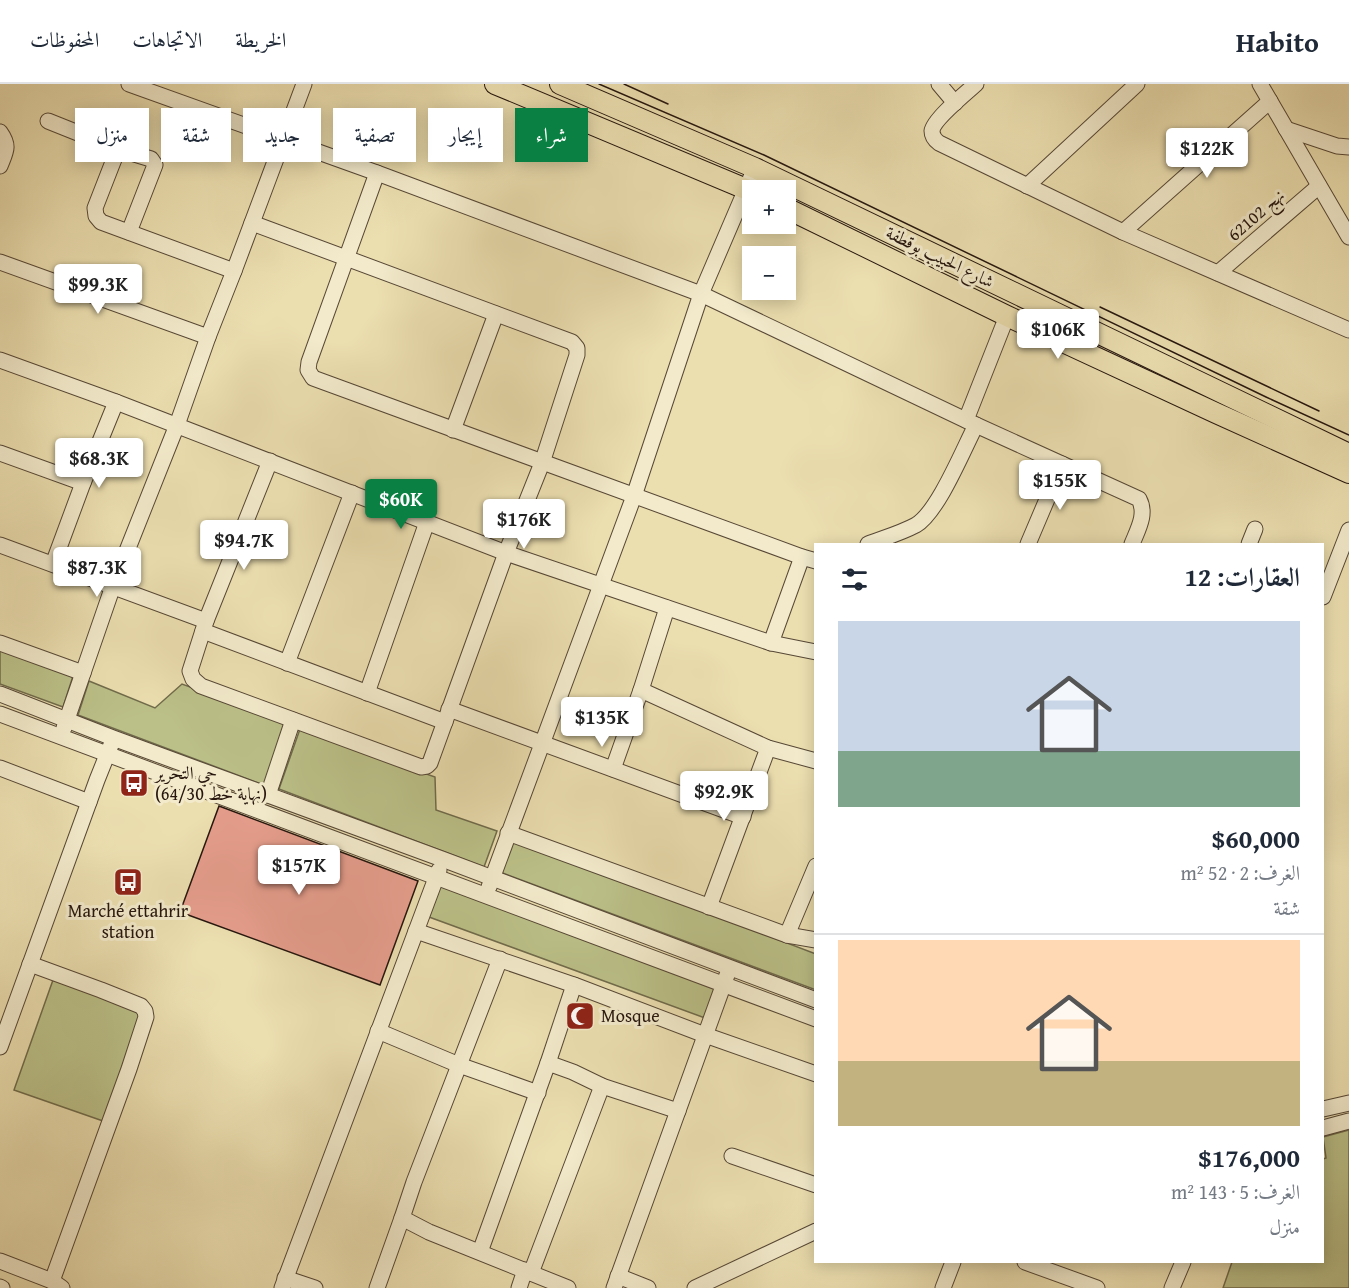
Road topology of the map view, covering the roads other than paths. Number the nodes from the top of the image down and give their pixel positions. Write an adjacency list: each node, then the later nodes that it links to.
1 (129, 84): 13 (street)
2 (304, 84): 11 (street)
3 (495, 84): 28 (main road)
4 (560, 84): 23 (main road, شارع الحبيب بوقطفة)
5 (939, 84): 10 (street)
6 (976, 84): 10 (street)
7 (1137, 84): 26 (street)
8 (1260, 84): 9 (street)
9 (1269, 101): 14 (street); 33 (street)
10 (955, 103): 26 (street)
11 (295, 108)
12 (48, 121): 16 (street)
13 (243, 125)
14 (1286, 129): 17 (street); 27 (street)
15 (0, 132): 22 (street)
16 (75, 132)
17 (1349, 147)
18 (321, 153): 24 (street)
19 (149, 158): 32 (street)
20 (113, 162): 32 (street)
21 (275, 162): 31 (street)
22 (0, 166)
23 (755, 168): 25 (street); 50 (main road, شارع الحبيب بوقطفة)
24 (377, 173): 35 (street); 39 (street)
25 (752, 180)
26 (1026, 186): 33 (street)
27 (1319, 186): 34 (street); 38 (street, نهج 62102)
28 (742, 187)
29 (742, 207): 39 (street)
30 (796, 213): 41 (main road, شارع الحبيب بوقطفة)
31 (252, 223): 35 (street); 37 (street)
32 (129, 232): 37 (street)
33 (1123, 232): 38 (street)
34 (1349, 237)
35 (345, 258): 40 (street); 48 (street)
36 (0, 262): 43 (street)
37 (234, 271): 43 (street)
38 (1218, 273): 42 (street)
39 (701, 294): 46 (street); 57 (street)
40 (496, 314): 48 (street); 52 (street)
41 (1007, 316): 46 (street); 54 (main road, شارع الحبيب بوقطفة)
42 (1349, 330)
43 (208, 337): 47 (street)
44 (0, 360): 45 (street)
45 (116, 402): 47 (street); 55 (street)
46 (971, 423): 53 (street); 61 (street)
47 (177, 425): 51 (street); 70 (street)
48 (453, 430): 52 (street)
49 (0, 453): 55 (street)
50 (1349, 454)
51 (270, 461): 56 (street); 73 (street)
52 (542, 463): 57 (street); 66 (street)
53 (1062, 464): 62 (street); 63 (street)
54 (1349, 473)
55 (83, 483): 68 (street)
56 (352, 493): 58 (street); 77 (street)
57 (634, 496): 67 (street); 69 (street)
58 (427, 522): 66 (street); 80 (street)
59 (1255, 529): 64 (street)
60 (1349, 530): 71 (street)
61 (870, 543)
62 (1028, 543)
63 (1132, 543)
64 (1248, 543)
65 (0, 545): 68 (street)
66 (506, 552): 69 (street); 83 (street)
67 (809, 559): 75 (street)
68 (53, 564): 70 (street)
69 (601, 584): 72 (street); 88 (street)
70 (113, 586): 73 (street); 78 (street)
71 (1324, 594)
72 (668, 608): 75 (street); 79 (street)
73 (204, 626): 77 (street); 85 (street)
74 (0, 643): 78 (street)
75 (771, 643): 76 (street)
76 (814, 652)
77 (287, 663): 80 (street)
78 (83, 673): 84 (street)
79 (641, 690): 89 (street); 93 (street)
80 (367, 693): 83 (street)
81 (0, 694): 84 (street)
82 (0, 714): 86 (street)
83 (447, 716): 85 (street); 88 (street)
84 (66, 719): 86 (street); 87 (street)
85 (293, 720): 94 (street)
86 (61, 736): 90 (street)
87 (113, 738): 90 (street); 94 (street)
88 (542, 743): 93 (street); 97 (street)
89 (768, 748): 91 (street); 96 (street)
90 (108, 753): 95 (street); 100 (street)
91 (814, 759)
92 (0, 768): 95 (street)
93 (613, 770): 96 (street)
94 (268, 795): 98 (street)
95 (89, 802): 108 (street)
96 (743, 817): 103 (street)
97 (508, 833): 101 (street); 103 (street)
98 (442, 859): 100 (street); 101 (street)
99 (814, 871): 105 (street)
100 (437, 877): 102 (street); 104 (street)
101 (492, 878): 102 (street); 109 (street)
102 (486, 895): 110 (street)
103 (709, 907): 105 (street)
104 (416, 931): 107 (street); 114 (street)
105 (787, 935): 106 (street)
106 (814, 940)
107 (500, 959): 111 (street); 118 (street)
108 (30, 964): 116 (street); 139 (street)
109 (730, 967): 110 (street); 112 (street)
110 (724, 984): 113 (street); 115 (street)
111 (574, 985): 115 (street); 117 (street)
112 (814, 999)
113 (814, 1018)
114 (378, 1031): 118 (street); 138 (street)
115 (705, 1035): 119 (street); 124 (street)
116 (0, 1047)
117 (548, 1063): 120 (street); 121 (street)
118 (459, 1065): 121 (street); 129 (street)
119 (814, 1073)
120 (602, 1086): 124 (street); 136 (street)
121 (538, 1093): 131 (street)
122 (1349, 1103): 123 (street)
123 (1324, 1109)
124 (678, 1111): 137 (street)
125 (1349, 1121): 126 (street)
126 (1324, 1128)
127 (732, 1156): 128 (street)
128 (814, 1184)
129 (402, 1218): 131 (street); 141 (street)
130 (814, 1232): 145 (street)
131 (480, 1252): 136 (street)
132 (0, 1261): 139 (street)
133 (953, 1263): 146 (street)
134 (1028, 1263): 147 (street)
135 (1183, 1263): 148 (street)
136 (528, 1272): 142 (street); 143 (street)
137 (616, 1282): 144 (street)
138 (284, 1283): 140 (street)
139 (57, 1284)
140 (315, 1288)
141 (377, 1288)
142 (519, 1288)
143 (568, 1288)
144 (648, 1288)
145 (695, 1288)
146 (943, 1288)
147 (1097, 1288)
148 (1172, 1288)

